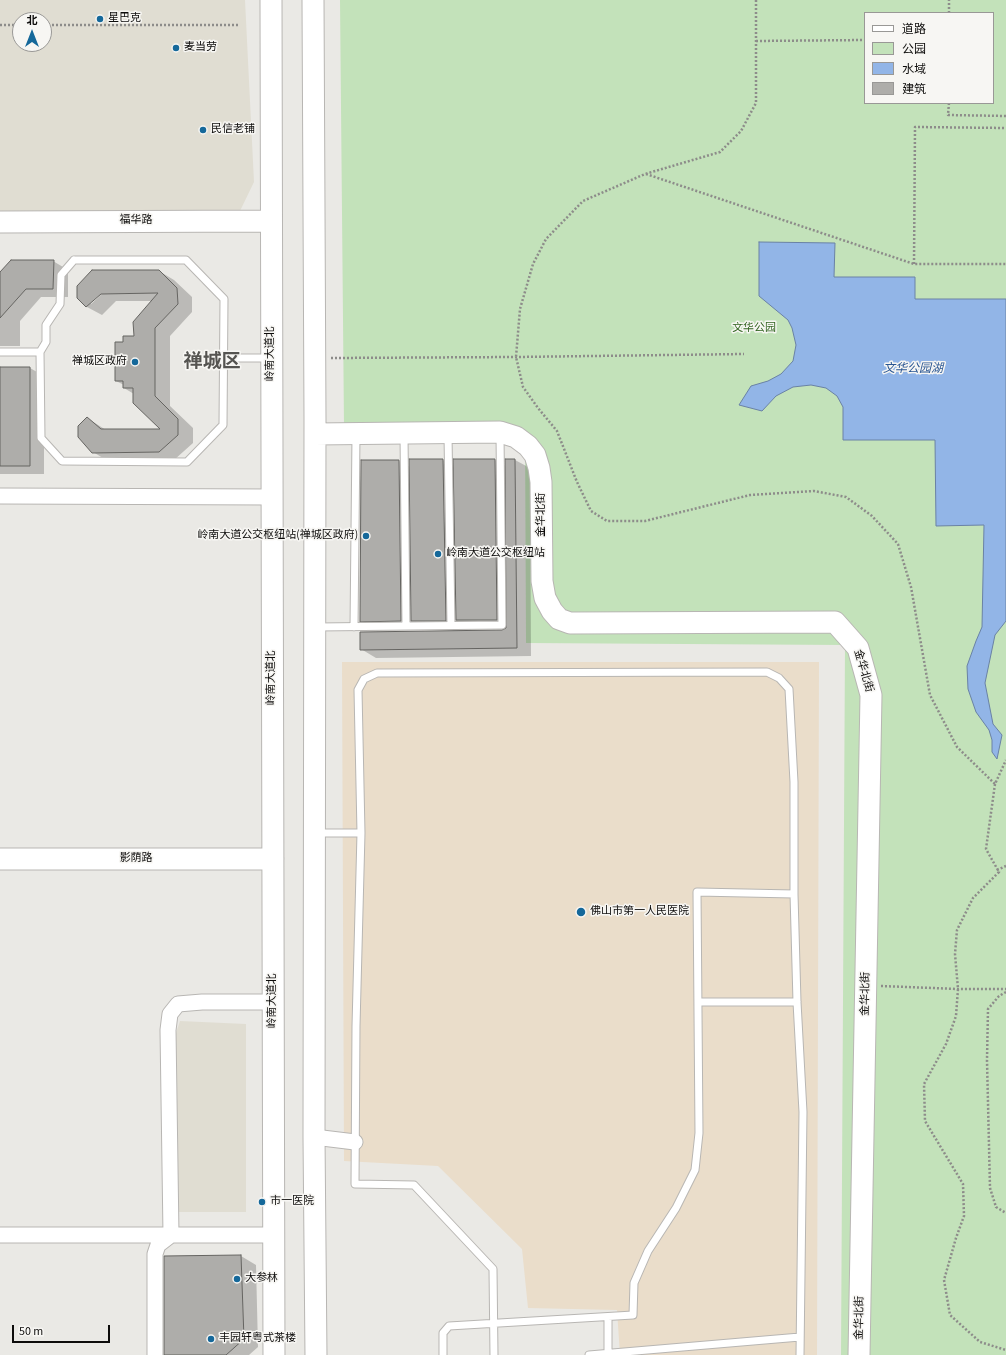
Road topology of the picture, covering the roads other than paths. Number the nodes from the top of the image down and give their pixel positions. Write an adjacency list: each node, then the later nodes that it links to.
1 (271, 0): 3 (main road, 岭南大道北)
2 (313, 0): 13 (main road)
3 (271, 221): 4 (main road, 福华路); 8 (main road, 岭南大道北)
4 (0, 222)
5 (0, 352): 6 (lane)
6 (40, 352): 7 (lane); 7 (lane)
7 (224, 358): 8 (lane)
8 (272, 358): 15 (main road, 岭南大道北)
9 (448, 432): 10 (main road, 金华北街); 12 (main road, 金华北街); 16 (lane)
10 (500, 432): 16 (lane); 44 (main road, 金华北街)
11 (356, 433): 12 (main road, 金华北街); 13 (main road, 金华北街); 19 (lane)
12 (404, 433): 17 (lane)
13 (315, 434): 18 (main road)
14 (0, 496): 15 (street)
15 (272, 497): 23 (main road, 岭南大道北)
16 (451, 625): 17 (lane)
17 (406, 626): 19 (lane)
18 (314, 627): 19 (lane); 20 (main road)
19 (354, 627)
20 (314, 833): 21 (lane); 28 (main road)
21 (361, 833): 24 (lane); 29 (lane)
22 (0, 859): 23 (main road, 影荫路)
23 (273, 859): 25 (main road, 岭南大道北)
24 (794, 894): 26 (lane); 27 (lane)
25 (273, 1002): 31 (street); 32 (main road, 岭南大道北)
26 (698, 1002): 27 (lane); 33 (lane)
27 (797, 1002): 35 (lane)
28 (314, 1138): 29 (street); 39 (main road)
29 (355, 1142): 34 (lane)
30 (0, 1234): 31 (street)
31 (171, 1234): 32 (street); 37 (street)
32 (274, 1235): 38 (main road, 岭南大道北)
33 (608, 1317): 34 (lane); 36 (lane)
34 (494, 1323): 40 (lane); 41 (lane)
35 (800, 1337): 36 (lane); 43 (lane)
36 (608, 1354): 42 (lane)
37 (154, 1355)
38 (274, 1355)
39 (316, 1355)
40 (443, 1355)
41 (494, 1355)
42 (589, 1355)
43 (800, 1355)
44 (859, 1355)

